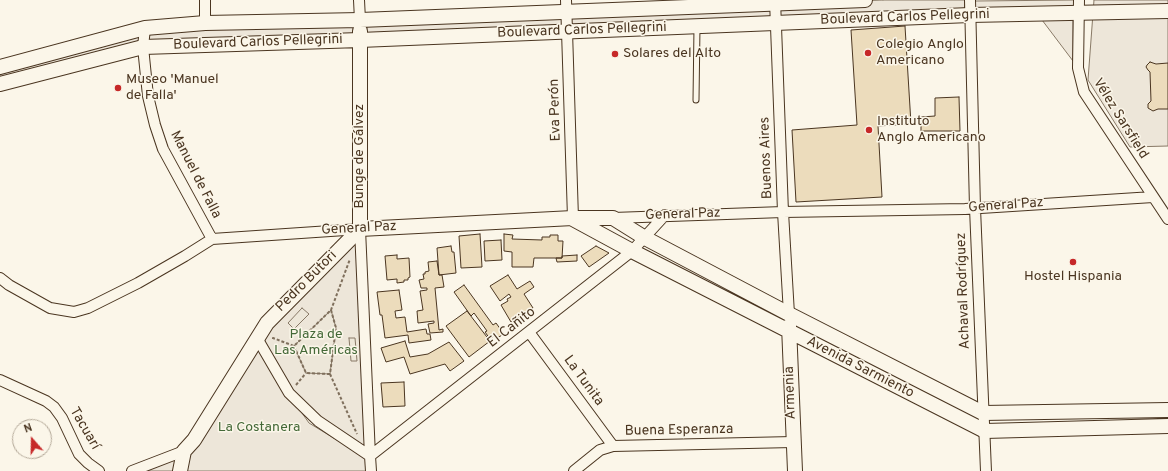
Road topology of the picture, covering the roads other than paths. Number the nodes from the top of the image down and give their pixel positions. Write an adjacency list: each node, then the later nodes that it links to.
1 (205, 0): 11 (street)
2 (359, 0): 10 (street, Bunge de Gálvez)
3 (865, 0): 5 (street, Boulevard Carlos Pellegrini)
4 (970, 0): 9 (street, Achaval Rodríguez)
5 (775, 2): 6 (street, Boulevard Carlos Pellegrini); 12 (street, Buenos Aires)
6 (566, 6): 10 (street, Boulevard Carlos Pellegrini); 15 (street, Eva Perón)
7 (1079, 6): 8 (street, Boulevard Carlos Pellegrini); 9 (street, Boulevard Carlos Pellegrini); 21 (street, Vélez Sarsfield)
8 (1168, 11)
9 (970, 15): 12 (street, Boulevard Carlos Pellegrini); 22 (street, Achaval Rodríguez)
10 (360, 20): 11 (street, Boulevard Carlos Pellegrini); 16 (street, Bunge de Gálvez)
11 (205, 23): 14 (street, Boulevard Carlos Pellegrini)
12 (776, 23): 13 (street, Boulevard Carlos Pellegrini); 23 (street, Buenos Aires)
13 (697, 26): 15 (street, Boulevard Carlos Pellegrini); 20 (lane)
14 (145, 28): 17 (street, Manuel de Falla); 18 (street, Boulevard Carlos Pellegrini)
15 (567, 31): 16 (street, Boulevard Carlos Pellegrini); 25 (street, Eva Perón)
16 (360, 40): 17 (street, Boulevard Carlos Pellegrini); 28 (street, Bunge de Gálvez)
17 (143, 47): 19 (street, Boulevard Carlos Pellegrini); 30 (street, Manuel de Falla)
18 (0, 67)
19 (0, 84)
20 (696, 100)
21 (1153, 197): 22 (street, General Paz); 27 (street, Vélez Sarsfield)
22 (975, 208): 23 (street, General Paz); 39 (street, Achaval Rodríguez)
23 (783, 212): 24 (street, General Paz); 33 (street, Buenos Aires)
24 (666, 216): 26 (street, General Paz); 29 (street, El Cañito)
25 (573, 218): 26 (street, General Paz); 28 (street, General Paz); 31 (street, Avenida Sarmiento)
26 (613, 218): 29 (street, Avenida Sarmiento)
27 (1168, 219)
28 (360, 229): 30 (street, General Paz); 36 (street, Pedro Butori); 45 (street, Bunge de Gálvez)
29 (645, 238): 31 (street, El Cañito); 33 (street, Avenida Sarmiento)
30 (212, 239): 32 (street)
31 (632, 251): 34 (street, El Cañito); 35 (street, Avenida Sarmiento)
32 (0, 278)
33 (789, 314): 35 (street, Armenia); 39 (street, Avenida Sarmiento)
34 (529, 332): 43 (street, La Tunita); 45 (street, El Cañito)
35 (789, 332): 41 (street, Avenida Sarmiento); 42 (street, Armenia)
36 (261, 344): 44 (street, Pedro Butori); 45 (street)
37 (0, 380): 46 (street, Tacuarí)
38 (1168, 410): 39 (street, Avenida Sarmiento)
39 (983, 412): 41 (street, Achaval Rodríguez)
40 (1168, 426): 41 (street, Avenida Sarmiento)
41 (984, 432): 52 (street, Achaval Rodríguez)
42 (793, 442): 43 (street, Buena Esperanza); 51 (street, Armenia)
43 (613, 446): 50 (street, Buena Esperanza)
44 (184, 451): 47 (street, Pedro Butori); 48 (street)
45 (370, 456): 49 (street, Bunge de Gálvez)
46 (99, 471)
47 (132, 471)
48 (180, 471)
49 (371, 471)
50 (574, 471)
51 (795, 471)
52 (986, 471)

